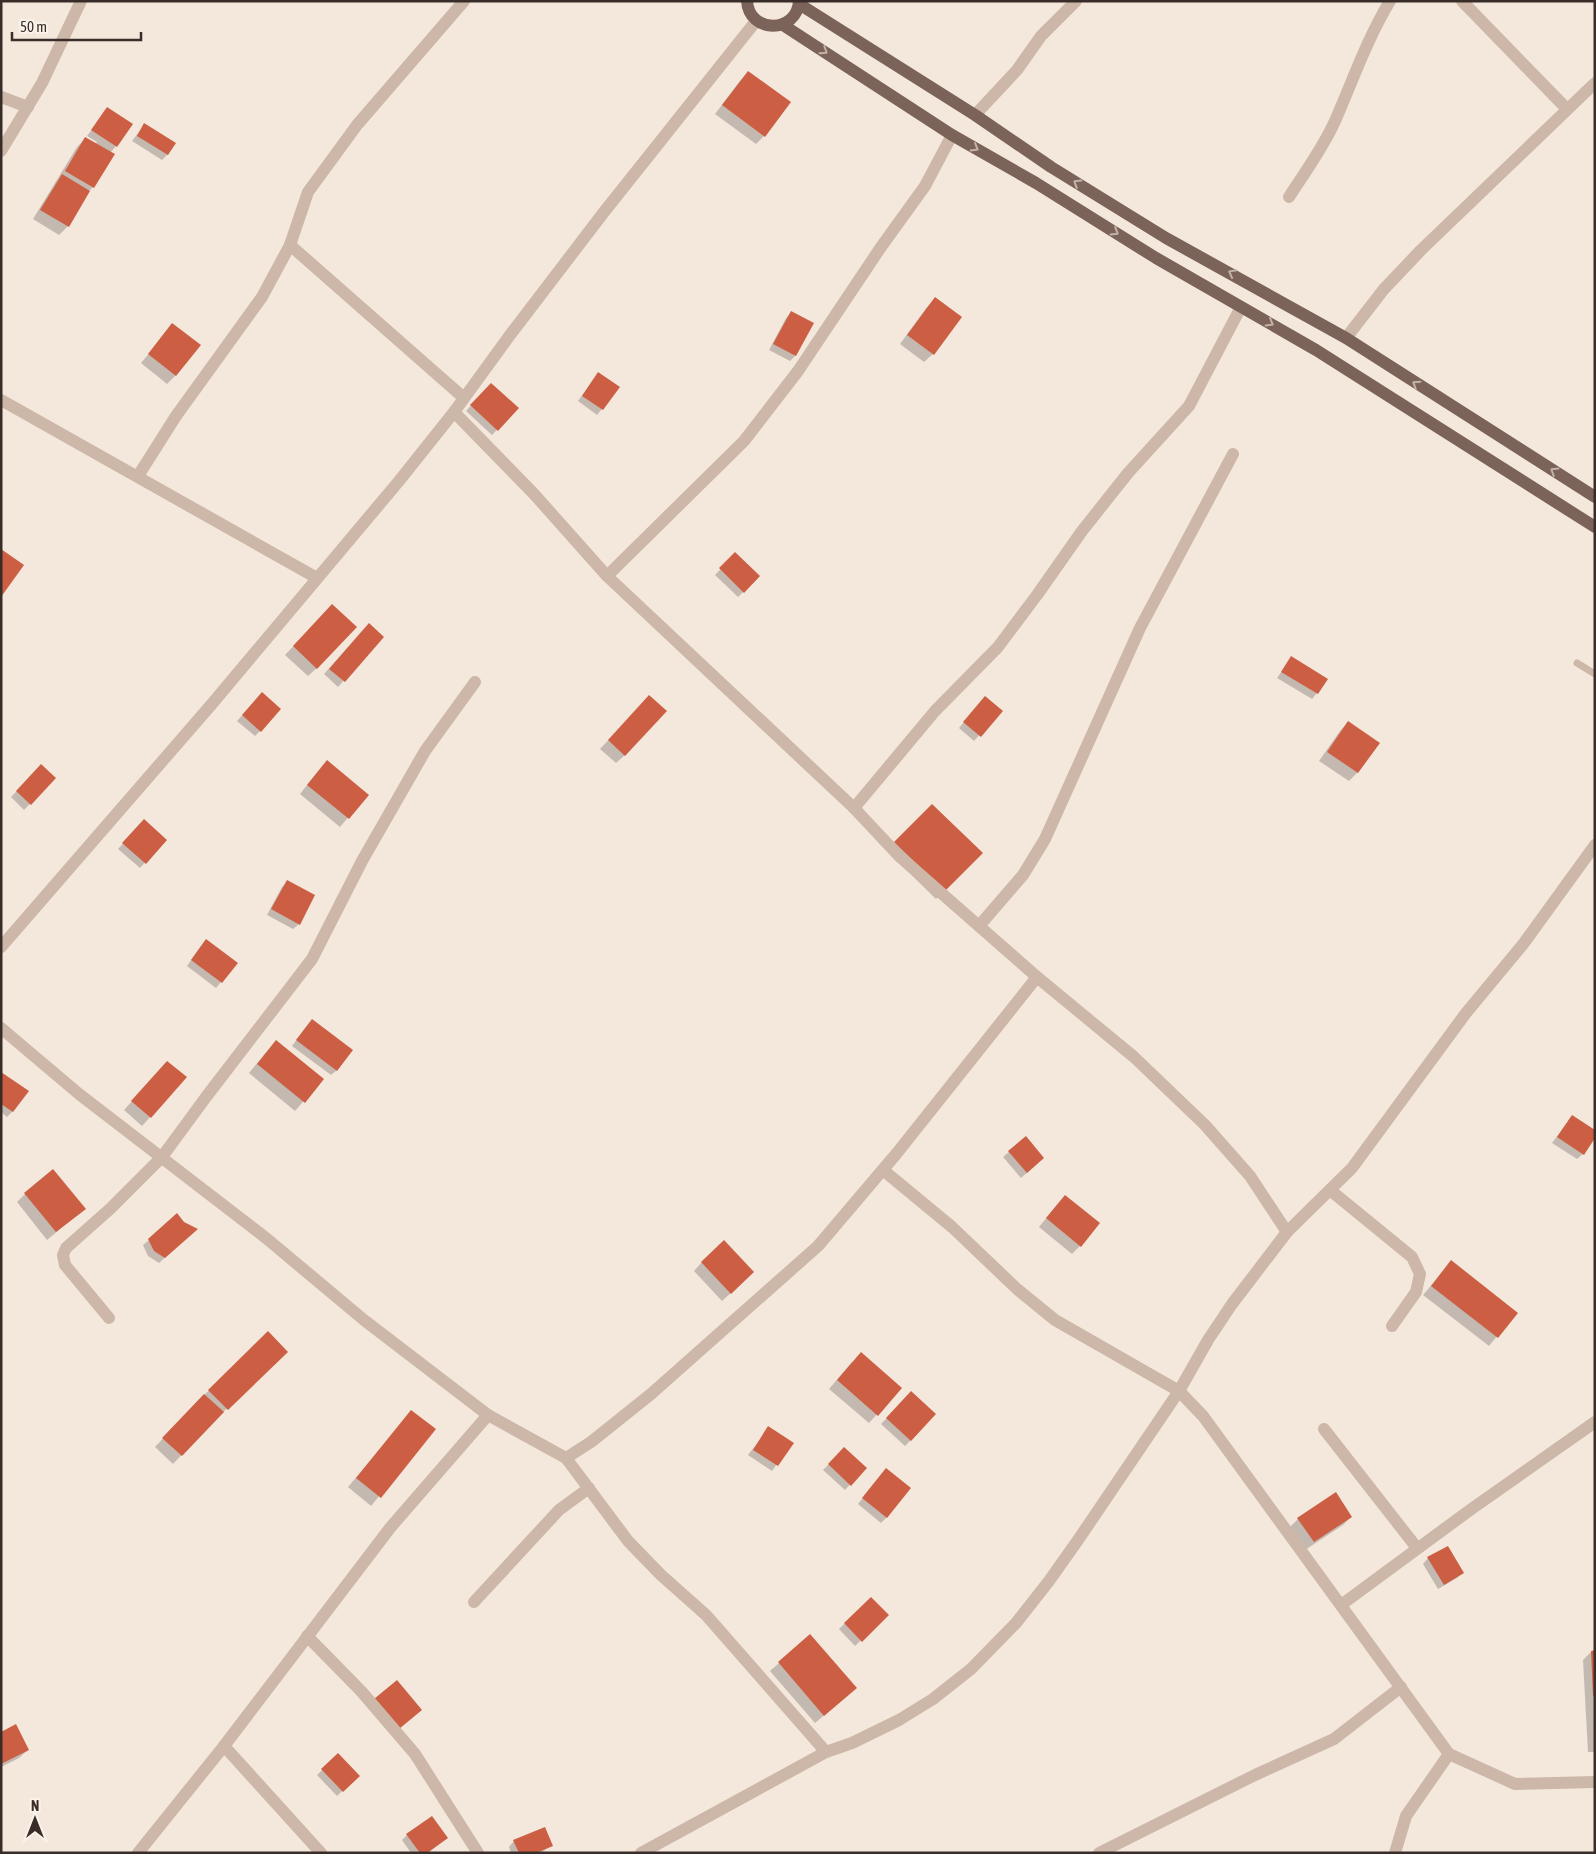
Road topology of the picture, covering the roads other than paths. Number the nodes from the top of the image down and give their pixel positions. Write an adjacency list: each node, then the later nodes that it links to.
1 (81, 1): 12 (street)
2 (464, 1): 18 (street)
3 (1076, 1): 14 (street)
4 (1390, 1): 17 (street)
5 (1462, 1): 13 (street)
6 (746, 2): 8 (main road)
7 (799, 2): 9 (main road); 14 (main road)
8 (756, 21): 9 (main road); 21 (street)
9 (783, 25): 15 (main road, one-way to 15)
10 (1595, 83): 13 (street)
11 (1, 97): 12 (street)
12 (28, 108): 16 (street)
13 (1567, 109): 20 (street)
14 (974, 115): 20 (main road, one-way to 14)
15 (952, 135): 19 (main road, one-way to 19); 28 (street)
16 (1, 151)
17 (1288, 197)
18 (290, 245): 21 (street); 25 (street)
19 (1241, 307): 27 (main road, one-way to 27); 33 (street)
20 (1346, 338): 26 (main road, one-way to 20)
21 (464, 398): 23 (street)
22 (1, 400): 25 (street)
23 (454, 412): 28 (street); 29 (street)
24 (1233, 454): 35 (street)
25 (138, 476): 29 (street)
26 (1594, 493)
27 (1595, 527)
28 (607, 576): 33 (street)
29 (317, 578): 36 (street)
30 (1577, 663): 31 (lane)
31 (1595, 674)
32 (475, 682): 39 (street)
33 (854, 808): 35 (street)
34 (1595, 846): 41 (street)
35 (979, 926): 37 (street)
36 (1, 947)
37 (1037, 978): 40 (street); 42 (street)
38 (1, 1028): 39 (street)
39 (162, 1157): 43 (street); 46 (street)
40 (883, 1170): 45 (street); 49 (street)
41 (1330, 1190): 42 (street); 44 (street)
42 (1287, 1232): 45 (street)
43 (109, 1318)
44 (1392, 1326)
45 (1180, 1391): 53 (street); 57 (street)
46 (488, 1415): 49 (street); 54 (street)
47 (1595, 1422): 51 (street)
48 (1324, 1429): 51 (street)
49 (566, 1458): 50 (street)
50 (589, 1488): 52 (street); 57 (street)
51 (1417, 1548): 53 (street)
52 (474, 1602)
53 (1341, 1604): 55 (street)
54 (307, 1636): 56 (street); 62 (street)
55 (1401, 1686): 58 (street); 64 (street)
56 (224, 1746): 60 (street); 61 (street)
57 (826, 1752): 63 (street)
58 (1449, 1754): 59 (street); 65 (street)
59 (1595, 1782)
60 (138, 1853)
61 (321, 1853)
62 (478, 1853)
63 (641, 1853)
64 (1099, 1853)
65 (1395, 1853)

